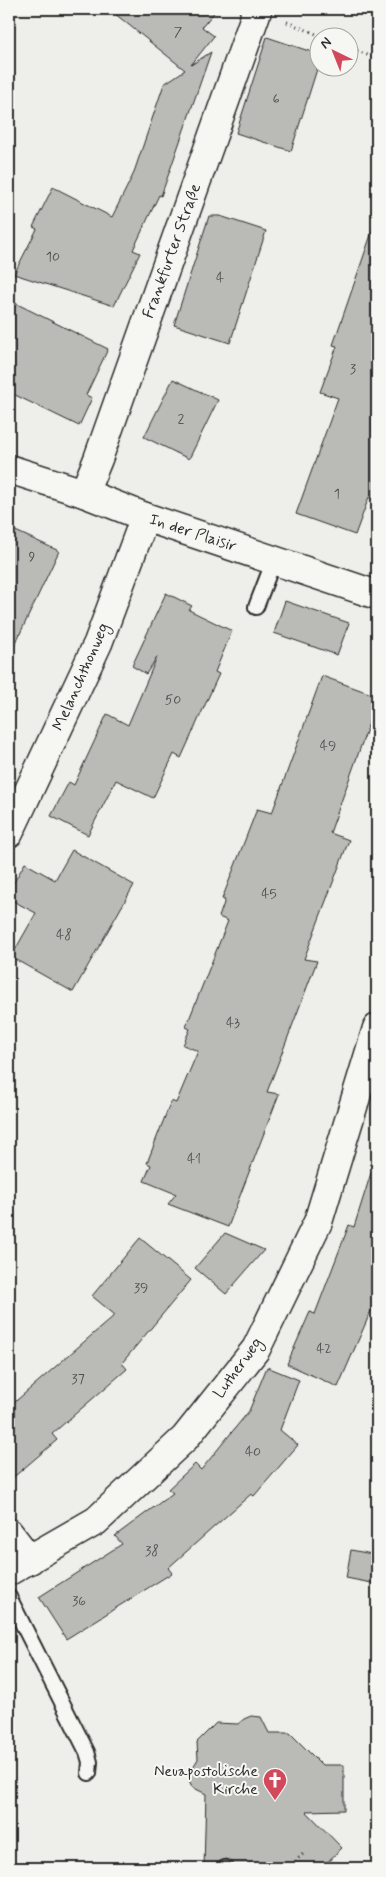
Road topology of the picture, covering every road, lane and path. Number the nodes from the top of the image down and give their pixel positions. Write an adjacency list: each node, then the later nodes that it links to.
1 (256, 10): 2 (path); 6 (street, Frankfurter Straße)
2 (308, 31)
3 (358, 51): 4 (path)
4 (377, 59)
5 (9, 469): 6 (street, In der Plaisir)
6 (84, 494): 7 (street, In der Plaisir)
7 (145, 518): 8 (street, In der Plaisir); 11 (street, Melanchthonweg)
8 (274, 560): 9 (street, In der Plaisir); 10 (lane)
9 (377, 594)
10 (256, 607)
11 (9, 833)
12 (377, 1028): 14 (street, Lutherweg)
13 (9, 1533): 14 (street)
14 (19, 1565)
15 (9, 1597): 16 (lane)
16 (89, 1773)
17 (304, 1854): 19 (path)
18 (331, 1859): 20 (path)
19 (287, 1868)
20 (340, 1868)

